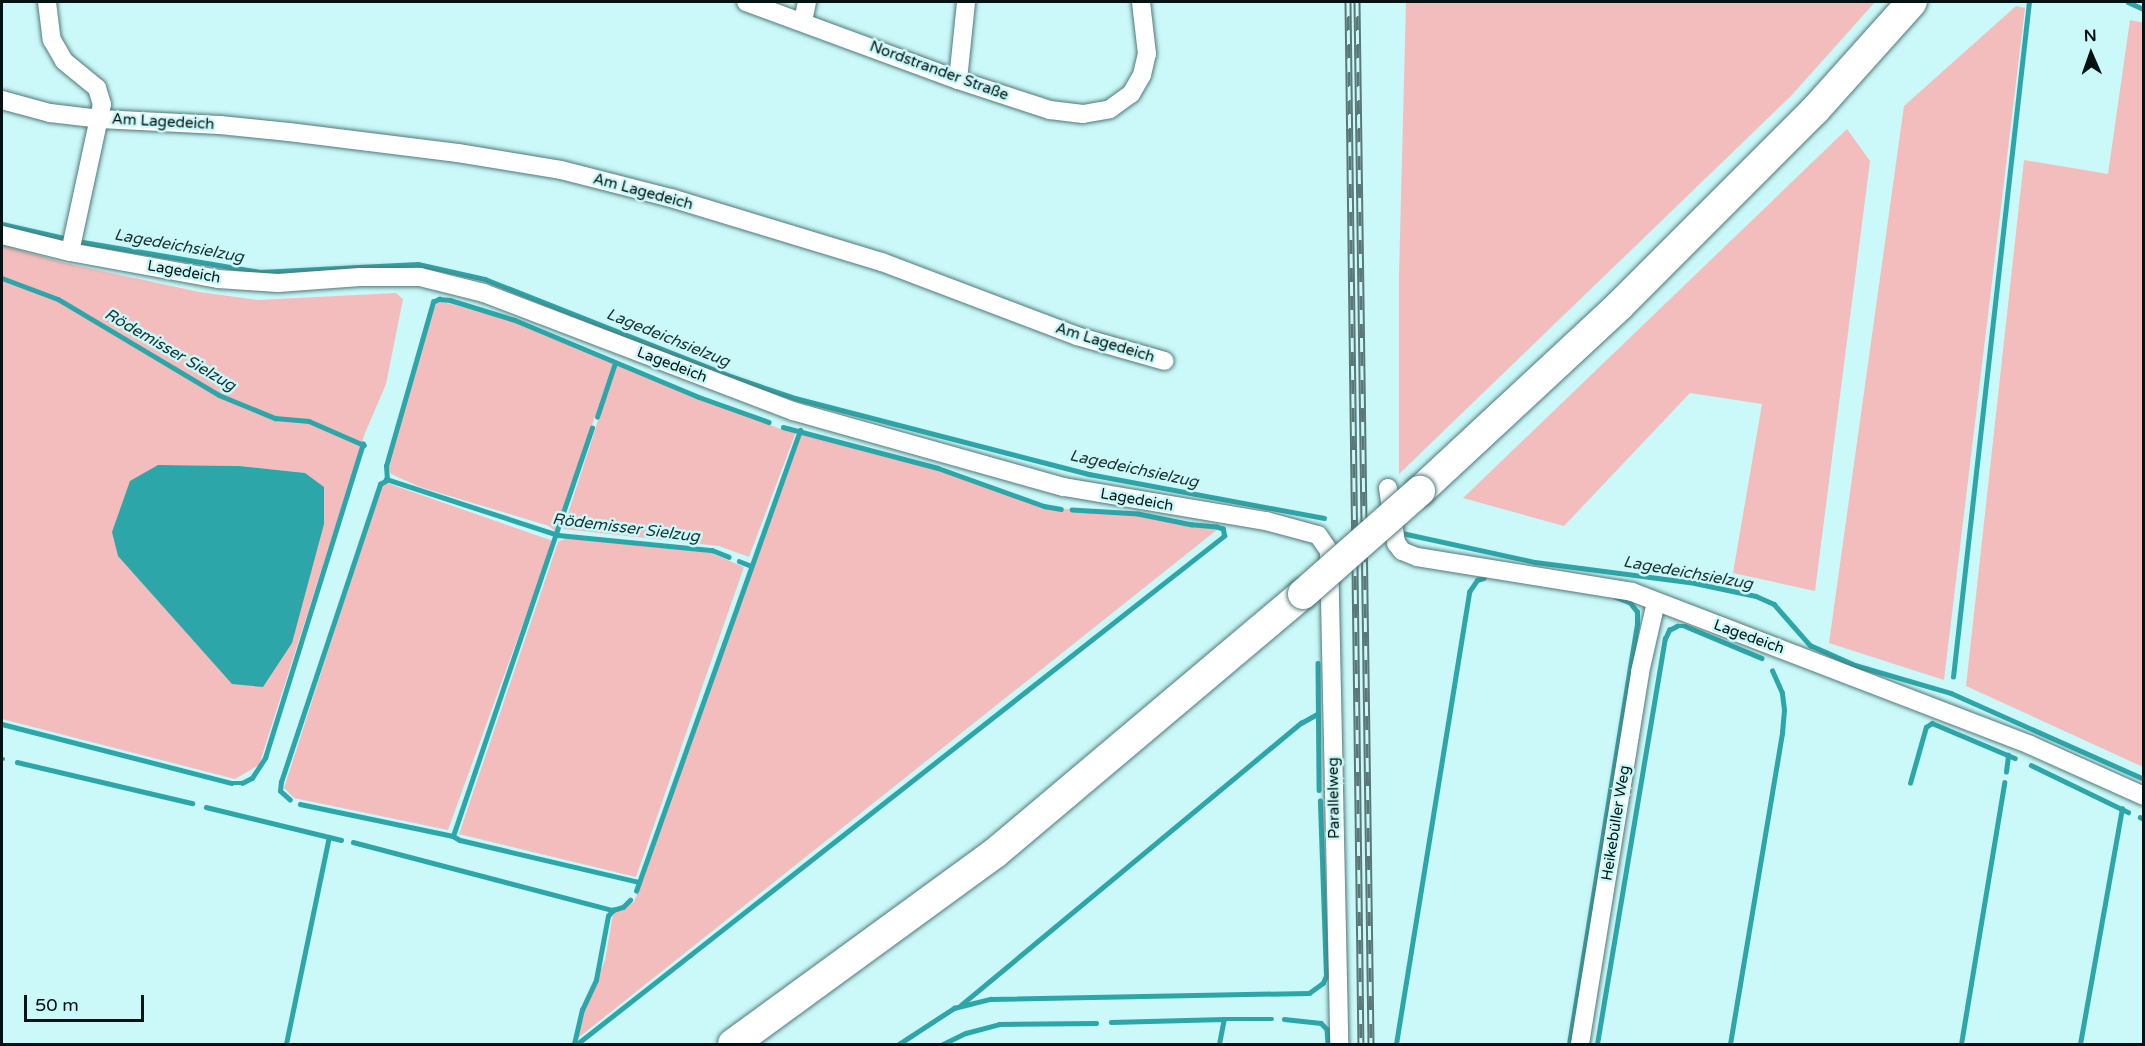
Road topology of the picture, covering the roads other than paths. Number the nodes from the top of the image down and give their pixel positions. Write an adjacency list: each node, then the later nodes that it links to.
1 (46, 2): 10 (street)
2 (746, 2): 7 (street, Nordstrander Straße)
3 (807, 2): 7 (street)
4 (966, 2): 8 (street)
5 (1141, 2): 8 (street, Nordstrander Straße)
6 (1912, 2): 18 (highway, bridge)
7 (803, 21): 8 (street, Nordstrander Straße)
8 (957, 80)
9 (2, 100): 10 (street, Am Lagedeich)
10 (100, 119): 12 (street, Am Lagedeich); 13 (street, Am Lagedeich)
11 (2, 235): 12 (street, Lagedeich)
12 (70, 252): 15 (street, Lagedeich)
13 (1165, 361)
14 (1388, 488): 16 (street, Lagedeich)
15 (1329, 551): 19 (street, Parallelweg)
16 (1656, 602): 17 (street, Lagedeich); 20 (street, Heikebüller Weg)
17 (2144, 796)
18 (733, 1044)
19 (1339, 1044)
20 (1580, 1044)

